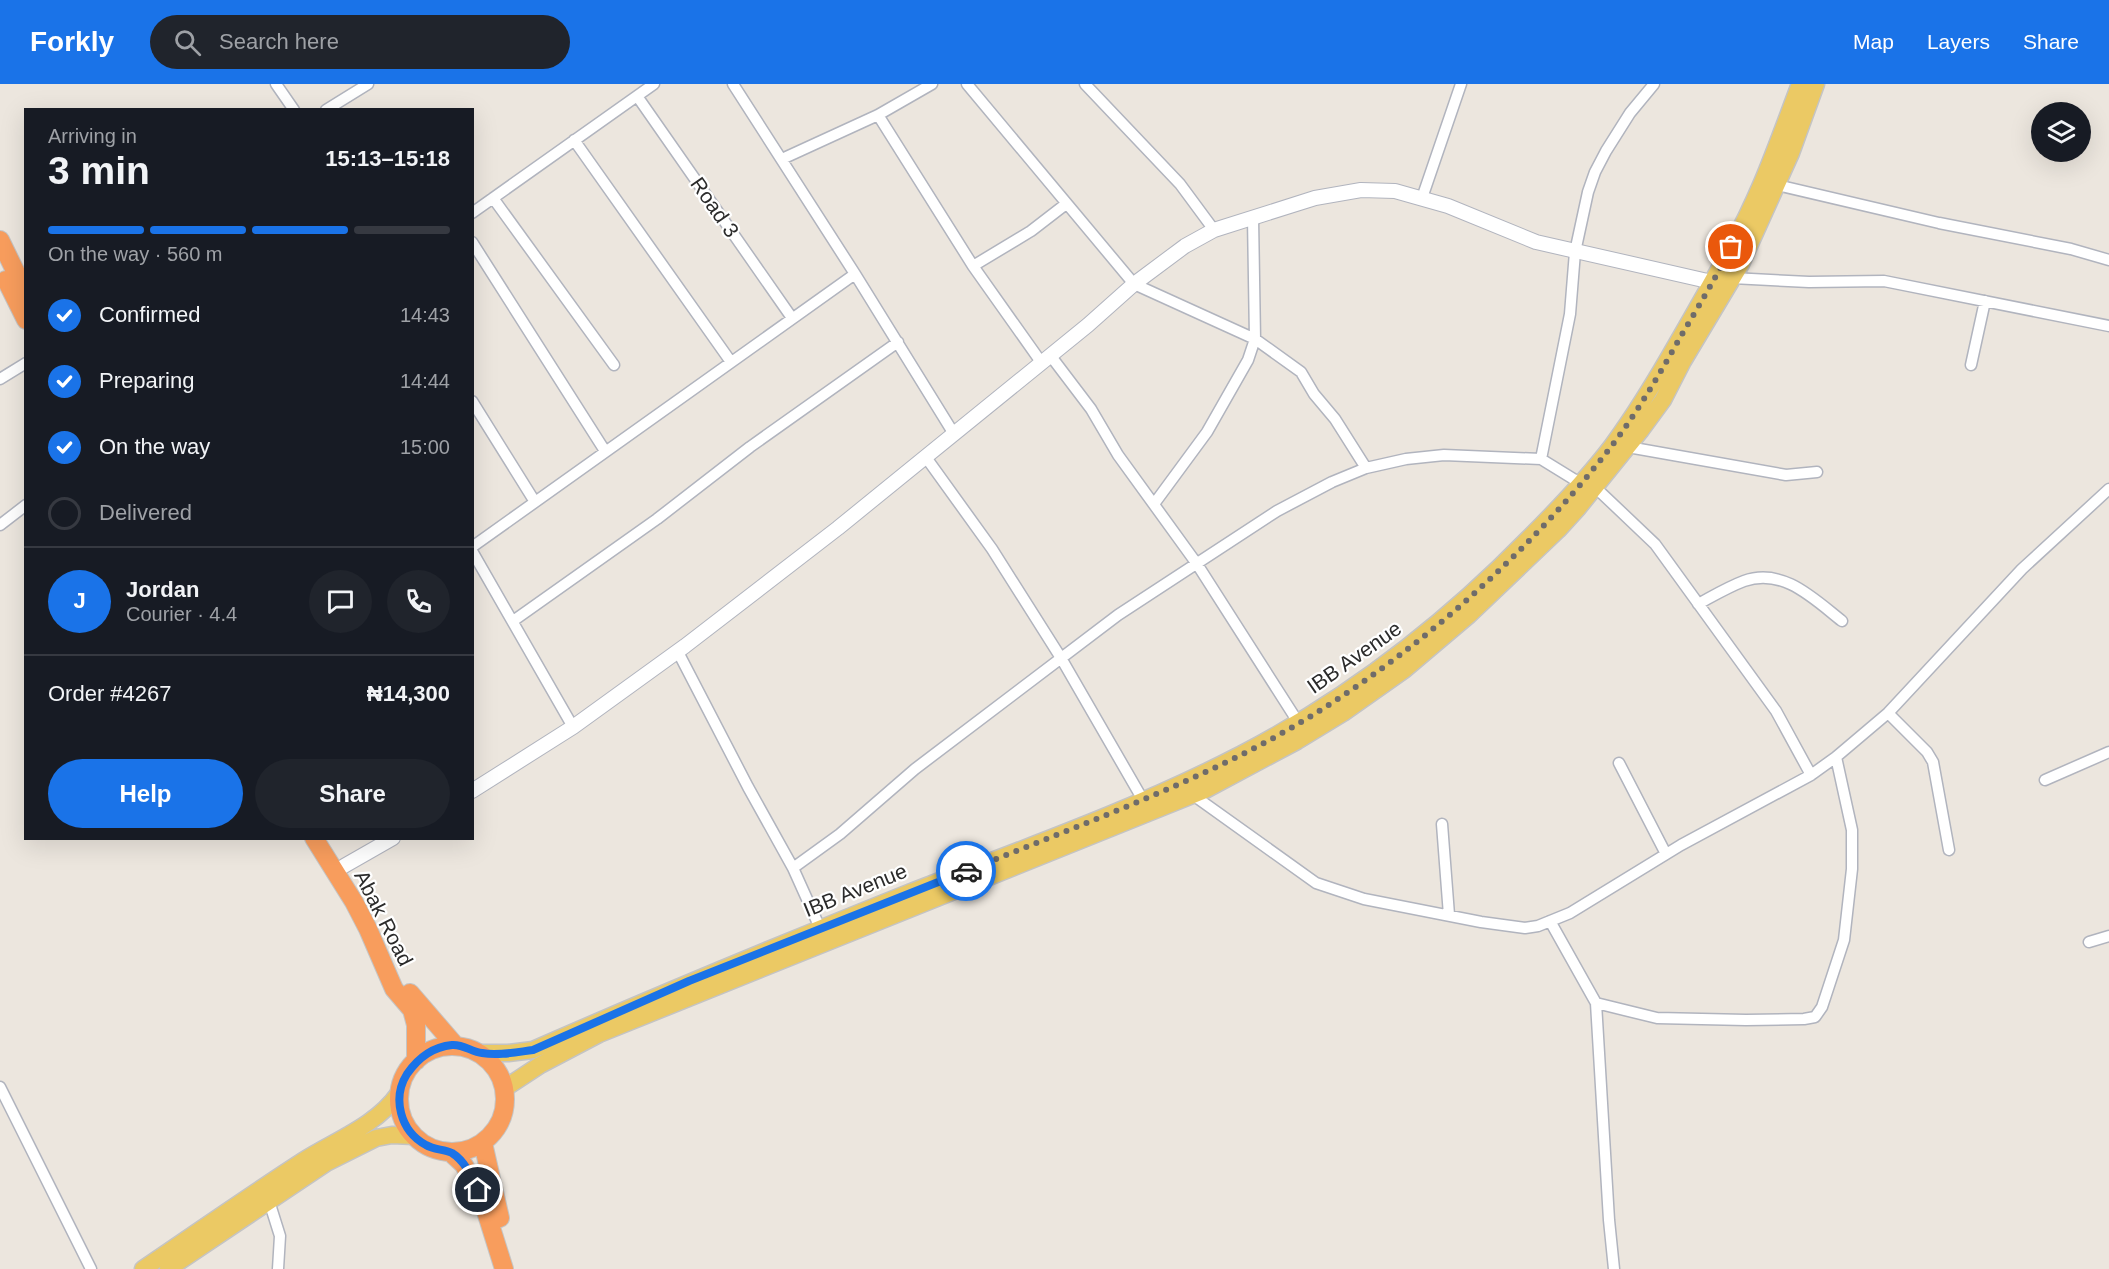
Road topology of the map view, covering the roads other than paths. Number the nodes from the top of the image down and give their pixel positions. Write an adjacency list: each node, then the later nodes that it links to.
1 (276, 84): 13 (street)
2 (368, 84): 14 (street)
3 (654, 84): 12 (street)
4 (733, 84): 17 (street)
5 (932, 84): 15 (street)
6 (967, 84): 21 (street)
7 (1085, 84): 24 (street)
8 (1461, 84): 20 (street)
9 (1654, 84): 27 (street)
10 (1800, 84): 33 (main road, IBB Avenue)
11 (1816, 84): 18 (main road)
12 (637, 96): 16 (street); 38 (street, Road 3)
13 (293, 108)
14 (329, 108)
15 (878, 115): 17 (street); 29 (street)
16 (574, 140): 19 (street); 43 (street)
17 (782, 159): 31 (street)
18 (1777, 185): 28 (street); 32 (main road)
19 (493, 198): 22 (street); 45 (street)
20 (1422, 198): 23 (street); 27 (street)
21 (1066, 204): 29 (street); 34 (street)
22 (474, 212)
23 (1253, 218): 24 (street); 40 (street)
24 (1214, 231): 34 (street)
25 (0, 240): 35 (highway)
26 (474, 245): 51 (street)
27 (1575, 252): 33 (street); 53 (street)
28 (2109, 260)
29 (973, 266): 42 (street)
30 (0, 268): 37 (highway)
31 (855, 274): 38 (street); 41 (street)
32 (1732, 278): 36 (street); 50 (main road)
33 (1712, 282): 56 (main road, IBB Avenue)
34 (1134, 285): 40 (street); 42 (street)
35 (24, 288)
36 (1985, 301): 39 (street); 46 (street)
37 (24, 316)
38 (792, 318): 43 (street)
39 (2109, 326)
40 (1255, 339): 54 (street); 59 (street)
41 (898, 342): 49 (street); 66 (street)
42 (1046, 359): 49 (street); 59 (street)
43 (731, 362): 51 (street)
44 (24, 364): 47 (street)
45 (614, 365)
46 (1971, 365)
47 (0, 379)
48 (474, 404): 58 (street)
49 (954, 434): 52 (street)
50 (1628, 447): 55 (street); 56 (main road)
51 (605, 451): 58 (street)
52 (926, 456): 68 (street); 69 (street)
53 (1541, 459): 54 (street); 56 (street)
54 (1366, 468): 64 (street)
55 (1817, 471)
56 (1587, 485): 65 (street); 71 (main road, IBB Avenue); 79 (main road)
57 (2109, 489): 70 (street)
58 (535, 502): 62 (street)
59 (1154, 504): 64 (street)
60 (24, 507): 61 (street)
61 (0, 525)
62 (474, 548)
63 (474, 553): 66 (street)
64 (1197, 564): 69 (street); 71 (street)
65 (1698, 604): 67 (street); 76 (street)
66 (513, 621): 72 (street)
67 (1842, 621)
68 (678, 652): 72 (street); 88 (street)
69 (1061, 658): 80 (street); 88 (street)
70 (1888, 713): 74 (street); 85 (street)
71 (1298, 722): 80 (main road, IBB Avenue)
72 (573, 727): 78 (street)
73 (2109, 752): 77 (street)
74 (1836, 758): 76 (street); 95 (street)
75 (1619, 763): 86 (street)
76 (1811, 775): 86 (street)
77 (2045, 780)
78 (474, 787)
79 (1193, 795): 89 (street); 100 (main road)
80 (1143, 800): 91 (main road, IBB Avenue)
81 (1442, 824): 89 (street)
82 (315, 840): 94 (highway, Abak Road)
83 (327, 840): 87 (highway, Abak Road)
84 (390, 840): 87 (street)
85 (1950, 850)
86 (1666, 854): 90 (street)
87 (345, 866): 94 (highway, Abak Road)
88 (793, 868): 91 (street)
89 (1449, 915): 90 (street)
90 (1550, 921): 95 (street)
91 (820, 928): 97 (main road, IBB Avenue)
92 (2109, 936): 93 (street)
93 (2089, 942)
94 (399, 987): 96 (highway); 98 (highway)
95 (1596, 1003): 113 (street)
96 (453, 1044): 97 (highway); 98 (highway)
97 (482, 1053): 100 (highway)
98 (416, 1061): 101 (highway)
99 (0, 1087): 107 (street)
100 (505, 1088): 103 (highway)
101 (399, 1093): 102 (highway); 105 (main road)
102 (414, 1136): 104 (highway); 105 (main road)
103 (483, 1143): 104 (highway); 112 (highway)
104 (450, 1152): 111 (highway)
105 (287, 1180): 106 (main road); 108 (main road)
106 (269, 1200): 109 (main road); 110 (street)
107 (91, 1269)
108 (143, 1269)
109 (168, 1269)
110 (278, 1269)
111 (504, 1269)
112 (515, 1269)
113 (1614, 1269)

